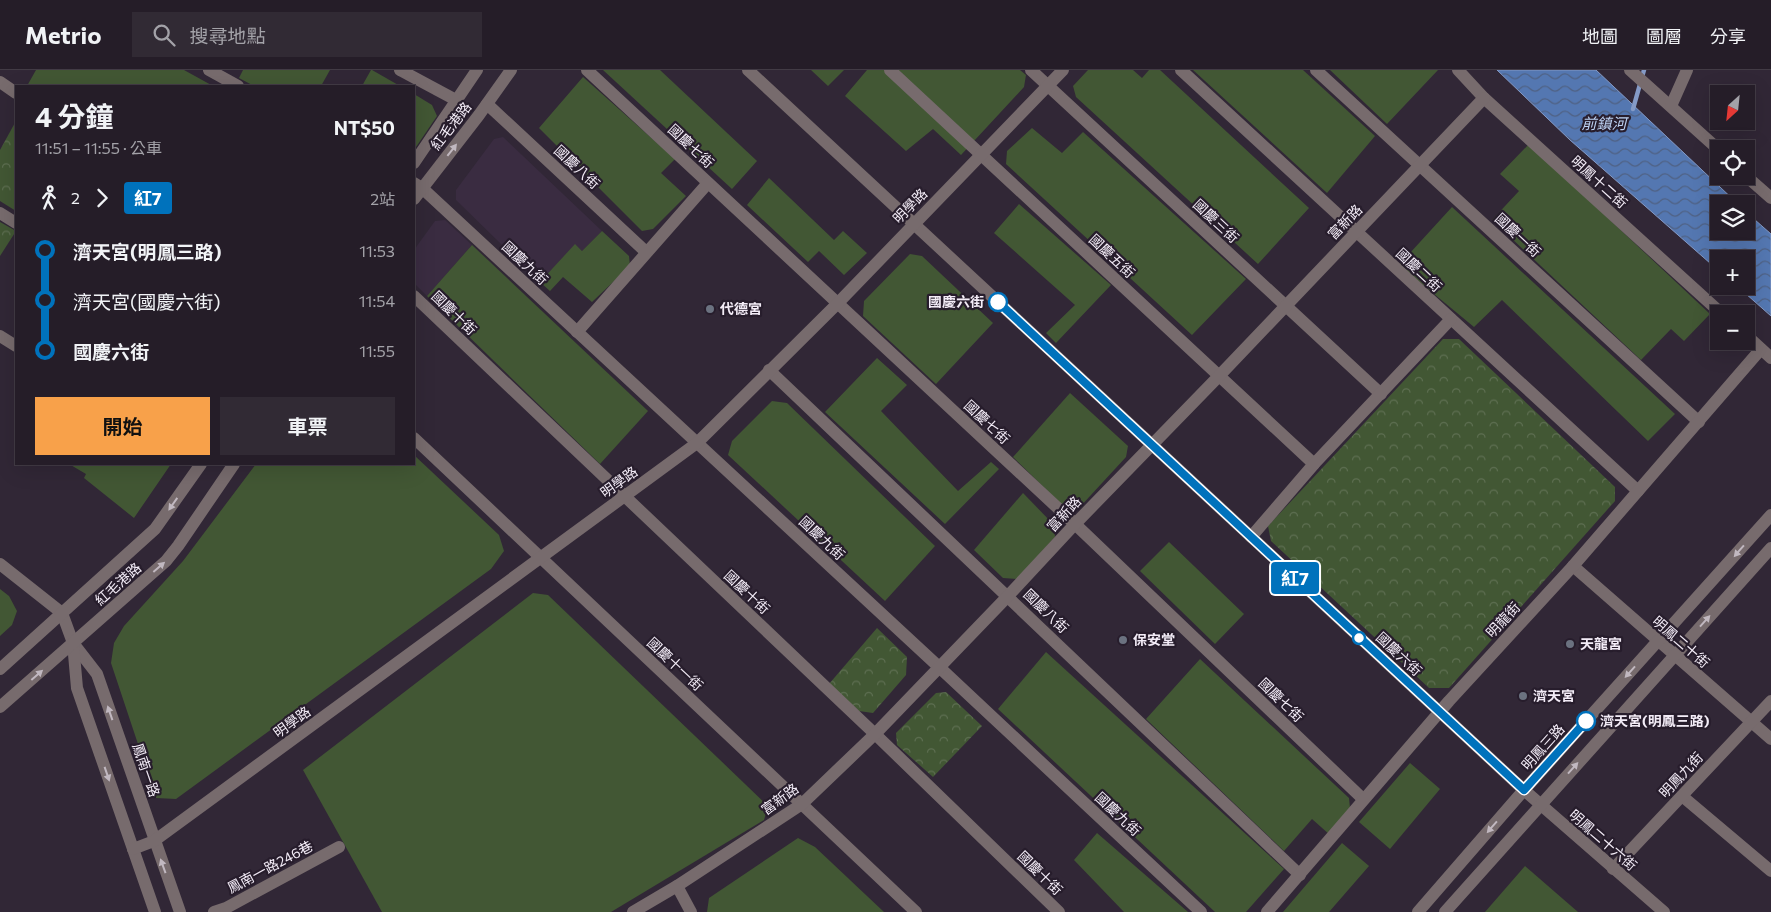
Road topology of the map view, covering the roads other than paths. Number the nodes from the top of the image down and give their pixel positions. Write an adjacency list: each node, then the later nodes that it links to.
1 (209, 70): 16 (street)
2 (400, 70): 20 (street)
3 (477, 70): 20 (street, 紅毛港路)
4 (512, 70): 21 (street, 紅毛港路)
5 (587, 70): 27 (street, 國慶七街)
6 (748, 70): 33 (street, 國慶六街)
7 (890, 70): 24 (street, 國慶五街)
8 (1031, 70): 17 (street, 國慶三街)
9 (1063, 70): 17 (street, 明學路)
10 (1181, 70): 34 (street, 國慶二街)
11 (1316, 70): 26 (street, 國慶一街)
12 (1458, 70): 19 (street, 明鳳十二街)
13 (1630, 70): 22 (street)
14 (1687, 70): 22 (street)
15 (0, 82): 18 (street)
16 (236, 85)
17 (1048, 86): 24 (street, 明學路); 38 (street, 國慶三街)
18 (15, 92)
19 (1484, 98): 26 (street, 富新路); 39 (street, 明鳳十二街)
20 (456, 100): 25 (street, 紅毛港路)
21 (487, 104): 29 (street, 紅毛港路, one-way to 21); 35 (street, 國慶八街)
22 (1671, 106): 23 (street)
23 (1710, 142)
24 (981, 155): 33 (street, 明學路); 47 (street, 國慶五街)
25 (415, 162)
26 (1420, 165): 34 (street, 富新路); 49 (street, 國慶一街)
27 (708, 183): 35 (street); 37 (street, 國慶七街)
28 (1755, 184): 30 (street)
29 (418, 186): 41 (street, 國慶九街)
30 (1771, 198)
31 (0, 213): 32 (street)
32 (15, 222)
33 (914, 224): 37 (street, 明學路); 52 (street, 國慶六街)
34 (1356, 232): 38 (street, 富新路); 40 (street, 國慶二街)
35 (646, 252): 41 (street)
36 (415, 297): 57 (street, 國慶十街)
37 (838, 303): 46 (street, 明學路); 59 (street, 國慶七街)
38 (1286, 305): 47 (street, 富新路); 48 (street, 國慶三街)
39 (1712, 305)
40 (1451, 319): 48 (street); 56 (street, 國慶二街)
41 (577, 332): 51 (street, 國慶九街)
42 (0, 336): 44 (street)
43 (1755, 344): 45 (street)
44 (15, 345)
45 (1766, 353): 49 (street, 明龍街)
46 (769, 370): 51 (street, 明學路); 65 (street, 國慶八街)
47 (1219, 376): 52 (street, 富新路); 53 (street, 國慶五街)
48 (1382, 394): 53 (street)
49 (1699, 422): 56 (street, 明龍街)
50 (415, 439): 62 (street, 國慶十一街)
51 (697, 443): 57 (street, 明學路); 70 (street, 國慶九街)
52 (1151, 444): 59 (street, 富新路); 60 (street, 國慶六街)
53 (1314, 464): 60 (street)
54 (200, 465): 66 (street, 紅毛港路, one-way to 66)
55 (233, 465): 68 (street, 紅毛港路, one-way to 55)
56 (1638, 491): 64 (street, 明龍街)
57 (625, 497): 62 (street, 明學路); 76 (street, 國慶十街)
58 (1771, 515): 67 (street, 明鳳三路, one-way to 67)
59 (1075, 524): 65 (street, 富新路); 80 (street, 國慶七街)
60 (1251, 537): 74 (street, 國慶六街)
61 (1771, 548): 69 (street, one-way to 61)
62 (540, 557): 81 (street, 國慶十一街); 83 (street, 明學路)
63 (0, 564): 66 (street)
64 (1573, 566): 67 (street, 明鳳二十街); 74 (street, 明龍街)
65 (1008, 596): 70 (street, 富新路); 88 (street, 國慶八街)
66 (62, 613): 68 (street, 鳳南一路); 71 (street, 紅毛港路)
67 (1658, 642): 69 (street, 明鳳二十街); 78 (street, 明鳳三路, one-way to 78)
68 (73, 643): 73 (street, 紅毛港路, one-way to 68); 83 (street, 鳳南一路, one-way to 68); 85 (street, 鳳南一路, one-way to 85)
69 (1674, 655): 75 (street, 明鳳二十街); 82 (street, one-way to 69)
70 (939, 666): 76 (street, 富新路); 97 (street, 國慶九街)
71 (0, 669)
72 (1771, 701): 75 (street, 明鳳九街)
73 (0, 707)
74 (1439, 712): 78 (street, 國慶六街); 80 (street, 明龍街)
75 (1751, 722): 77 (street, 明鳳二十街); 79 (street, 明鳳九街)
76 (875, 734): 81 (street, 富新路); 96 (street, 國慶十街)
77 (1771, 739)
78 (1524, 790): 82 (street, 明鳳二十六街); 99 (street, 明鳳三路, one-way to 99)
79 (1682, 796): 86 (street, 明鳳九街); 87 (street)
80 (1363, 799): 88 (street, 明龍街)
81 (802, 804): 89 (street, 富新路); 95 (street, 國慶十一街)
82 (1540, 804): 86 (street, 明鳳二十六街); 100 (street)
83 (154, 842): 85 (street, 明學路); 91 (street, 鳳南一路, one-way to 83)
84 (339, 847): 92 (street, 鳳南一路246巷)
85 (133, 849): 90 (street, 鳳南一路)
86 (1613, 869): 101 (street, 明鳳二十六街)
87 (1771, 871)
88 (1300, 875): 98 (street, 明龍街)
89 (677, 886): 93 (street, 富新路); 94 (street)
90 (155, 912)
91 (180, 912)
92 (214, 912)
93 (633, 912)
94 (692, 912)
95 (916, 912)
96 (1059, 912)
97 (1200, 912)
98 (1267, 912)
99 (1418, 912)
100 (1445, 912)
101 (1664, 912)

